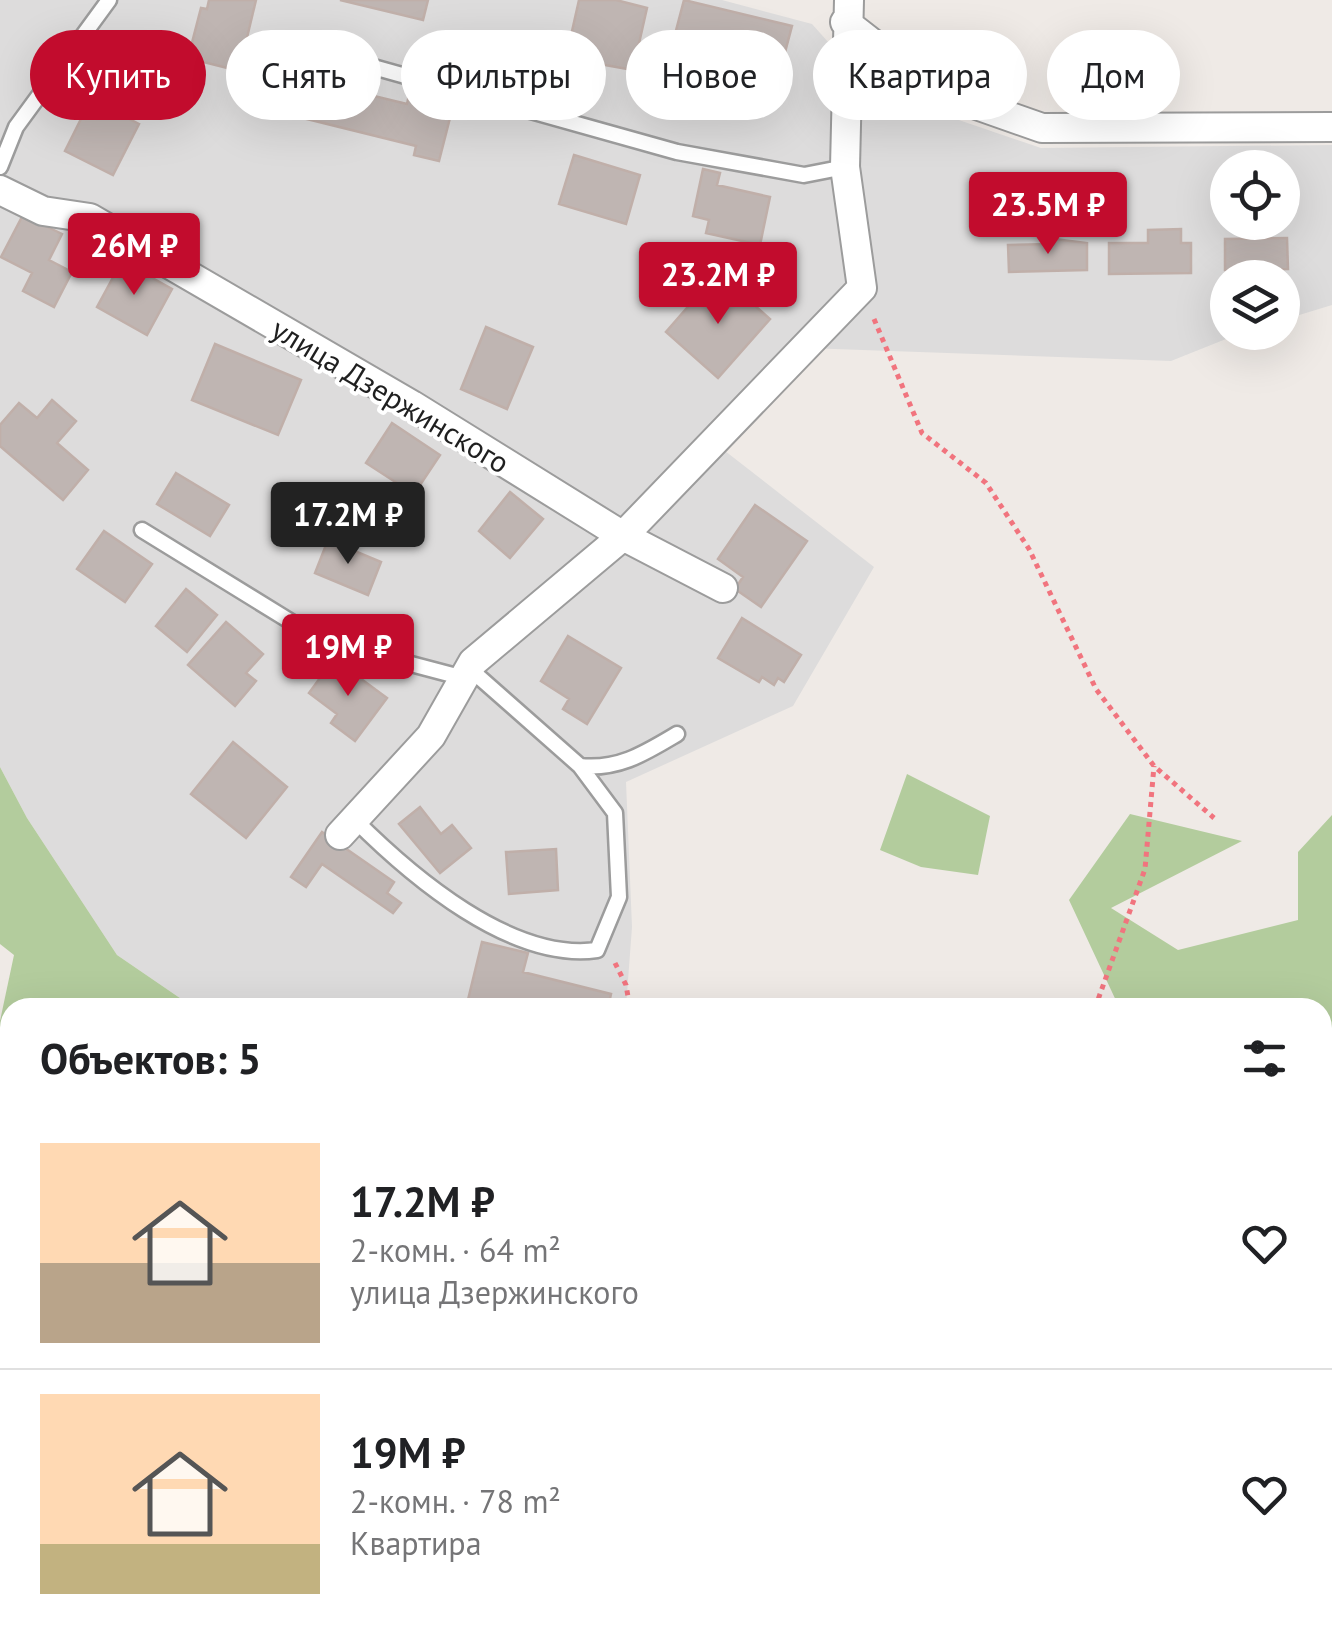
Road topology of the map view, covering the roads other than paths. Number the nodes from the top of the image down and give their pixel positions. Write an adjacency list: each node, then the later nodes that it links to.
1 (109, 0): 5 (lane)
2 (844, 6): 4 (street); 6 (street)
3 (381, 69): 6 (lane)
4 (1332, 127)
5 (0, 167)
6 (845, 167): 9 (street)
7 (0, 190): 9 (street, улица Дзержинского)
8 (142, 530): 11 (lane)
9 (623, 536): 10 (street, улица Дзержинского); 11 (street)
10 (723, 588)
11 (467, 674): 13 (lane); 14 (street)
12 (677, 734): 13 (lane)
13 (580, 766): 14 (lane)
14 (347, 827)

